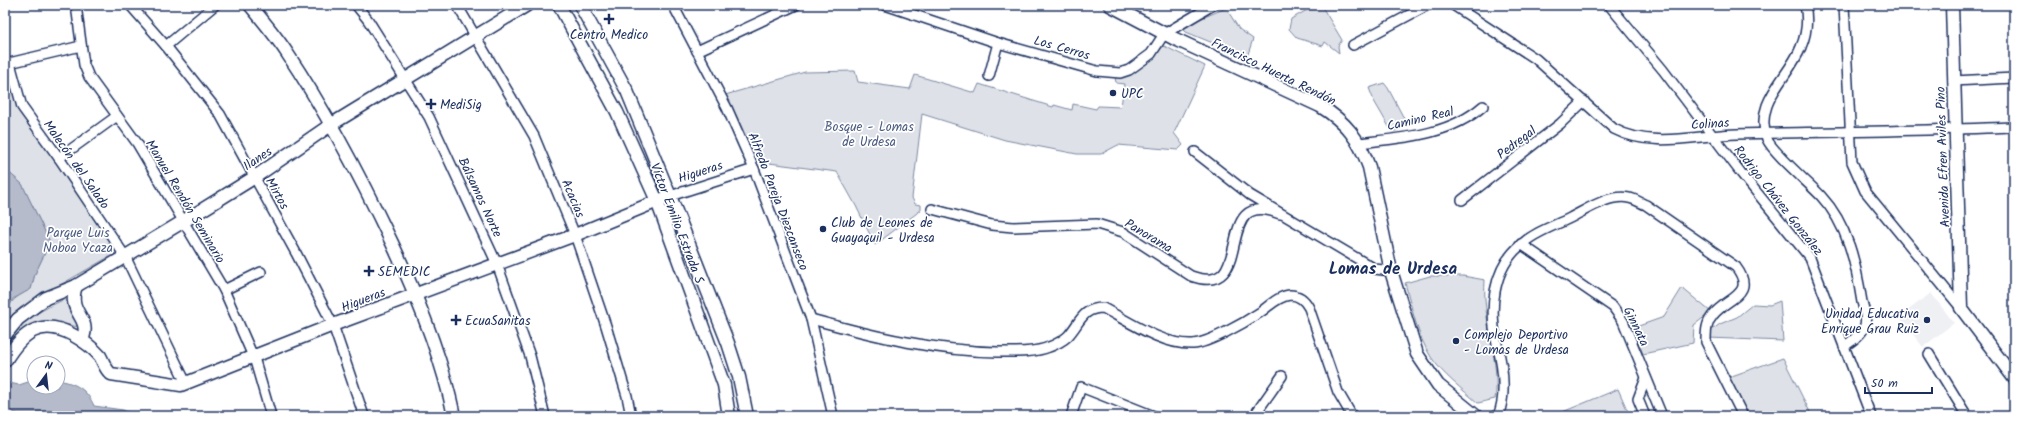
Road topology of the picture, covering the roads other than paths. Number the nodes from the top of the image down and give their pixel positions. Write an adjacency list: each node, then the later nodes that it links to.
1 (76, 5): 25 (street, Manuel Rendón Seminario)
2 (130, 5): 26 (street, Mirtos)
3 (215, 5): 26 (street)
4 (250, 5): 38 (street)
5 (356, 5): 31 (street, Bálsamos Norte)
6 (457, 5): 22 (street, Acacias)
7 (527, 5): 22 (street, Ilanes)
8 (559, 5): 34 (street, Víctor Emilio Estrada S)
9 (580, 5): 33 (street, Víctor Emilio Estrada S)
10 (673, 5): 27 (street, Alfredo Pareja Diezcanseco)
11 (796, 5): 27 (street)
12 (885, 5): 23 (street, Los Cerros)
13 (1110, 5): 21 (street, Francisco Huerta Rendón)
14 (1428, 5): 24 (street)
15 (1453, 5): 35 (street, Colinas)
16 (1609, 5): 42 (street, Rodrigo Chávez González)
17 (1805, 5): 43 (street)
18 (1844, 5): 41 (street)
19 (1952, 5): 32 (street, Avenida Efren Aviles Pino)
20 (1209, 6): 21 (street, Los Cerros)
21 (1164, 34): 23 (street, Los Cerros); 44 (street, Francisco Huerta Rendón)
22 (477, 36): 31 (street, Ilanes); 55 (street, Acacias)
23 (998, 43): 29 (street)
24 (1353, 45)
25 (81, 46): 28 (street); 37 (street, Manuel Rendón Seminario)
26 (166, 46): 48 (street, Mirtos)
27 (697, 51): 47 (street, Alfredo Pareja Diezcanseco)
28 (8, 63): 46 (street, Malecón del Salado)
29 (989, 76)
30 (2014, 78): 32 (street)
31 (406, 79): 38 (street, Ilanes); 58 (street, Bálsamos Norte)
32 (1953, 81): 40 (street, Avenida Efren Aviles Pino)
33 (626, 91): 34 (street); 49 (street, Víctor Emilio Estrada S)
34 (611, 99): 51 (street, Víctor Emilio Estrada S)
35 (1584, 101): 42 (street, Colinas); 50 (street, Pedregal)
36 (1483, 106): 44 (street, Camino Real)
37 (117, 116): 46 (street); 54 (street, Manuel Rendón Seminario)
38 (332, 124): 48 (street, Ilanes); 63 (street)
39 (2014, 127): 40 (street, Colinas)
40 (1955, 130): 41 (street, Colinas); 66 (street, Avenida Efren Aviles Pino)
41 (1850, 132): 43 (street, Colinas); 66 (street)
42 (1713, 134): 43 (street, Colinas); 71 (street, Rodrigo Chávez González)
43 (1766, 134): 71 (street)
44 (1358, 144): 59 (street, Francisco Huerta Rendón)
45 (1195, 152): 53 (street, Panorama)
46 (59, 158): 57 (street, Malecón del Salado)
47 (754, 168): 49 (street, Higueras); 67 (street, Alfredo Pareja Diezcanseco)
48 (255, 177): 54 (street, Ilanes); 68 (street, Mirtos)
49 (670, 196): 51 (street, Higueras); 65 (street, Víctor Emilio Estrada S)
50 (1462, 200)
51 (657, 201): 55 (street, Higueras); 64 (street, Víctor Emilio Estrada S)
52 (932, 209): 53 (street, Panorama)
53 (1280, 214): 59 (street, Panorama)
54 (184, 221): 57 (street, Ilanes); 62 (street, Manuel Rendón Seminario)
55 (575, 235): 58 (street, Higueras); 83 (street, Acacias)
56 (1521, 244): 76 (street, Ginnata); 92 (street); 95 (street)
57 (125, 256): 61 (street, Ilanes); 78 (street, Malecón del Salado)
58 (497, 264): 63 (street, Higueras); 82 (street, Bálsamos Norte)
59 (1390, 271): 91 (street, Francisco Huerta Rendón)
60 (261, 272): 62 (street)
61 (76, 286): 69 (street, Ilanes); 70 (street)
62 (224, 290): 73 (street, Manuel Rendón Seminario)
63 (416, 294): 68 (street, Higueras); 81 (street)
64 (690, 295): 65 (street); 84 (street, Víctor Emilio Estrada S)
65 (709, 297): 85 (street, Víctor Emilio Estrada S)
66 (1961, 308): 77 (street)
67 (811, 319): 86 (street, Alfredo Pareja Diezcanseco); 90 (street)
68 (333, 325): 73 (street, Higueras); 80 (street, Mirtos)
69 (5, 335)
70 (82, 340): 74 (street, Higueras); 78 (street, Higueras)
71 (1844, 347): 96 (street, Rodrigo Chávez González)
72 (1929, 354): 97 (street)
73 (253, 356): 78 (street, Higueras); 79 (street, Manuel Rendón Seminario)
74 (5, 361)
75 (1282, 376): 89 (street)
76 (1646, 378): 93 (street); 94 (street, Ginnata)
77 (2014, 378)
78 (186, 383)
79 (271, 416)
80 (364, 416)
81 (454, 416)
82 (545, 416)
83 (631, 416)
84 (729, 416)
85 (747, 416)
86 (833, 416)
87 (1071, 416): 88 (street)
88 (1154, 416)
89 (1254, 416)
90 (1352, 416)
91 (1476, 416)
92 (1498, 416)
93 (1645, 416)
94 (1662, 416)
95 (1743, 416)
96 (1871, 416)
97 (1967, 416)

